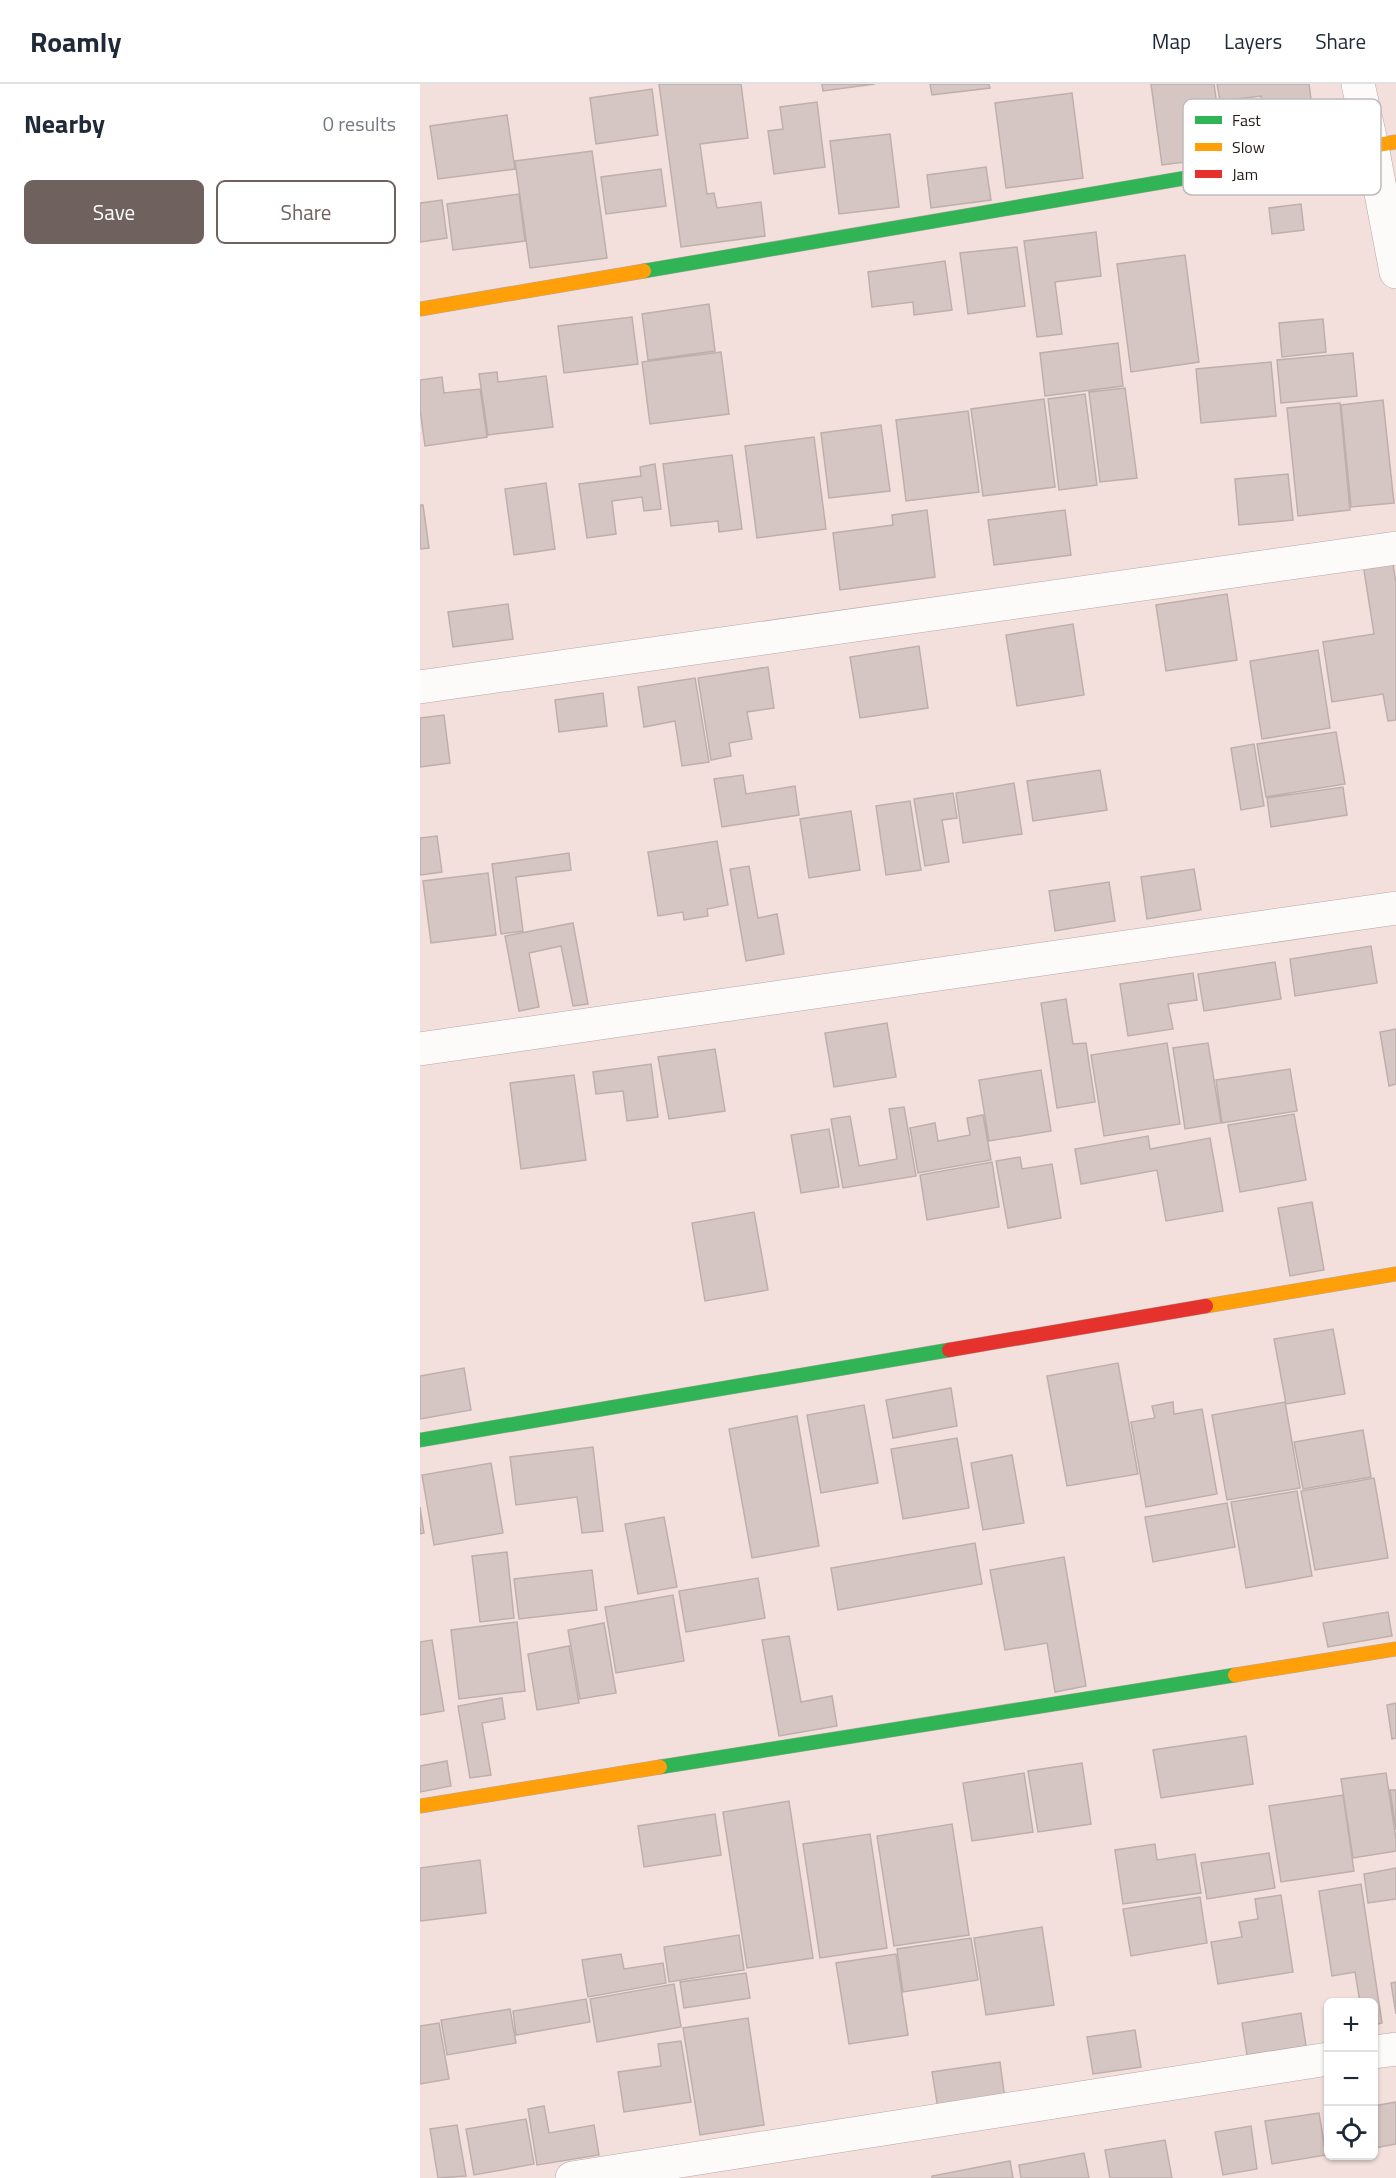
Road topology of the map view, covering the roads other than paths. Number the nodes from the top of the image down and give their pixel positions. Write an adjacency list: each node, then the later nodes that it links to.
1 (1358, 84): 2 (street)
2 (1364, 99)
3 (1384, 144): 5 (street)
4 (1183, 178): 6 (street)
5 (1396, 272)
6 (420, 309)
7 (1396, 548): 8 (street)
8 (420, 687)
9 (1396, 908): 10 (street)
10 (420, 1049)
11 (1396, 1274): 12 (street)
12 (420, 1440)
13 (1396, 1649): 14 (street)
14 (420, 1806)
15 (1396, 2049): 16 (street)
16 (1378, 2051)
17 (1324, 2060): 18 (street)
18 (572, 2178)

